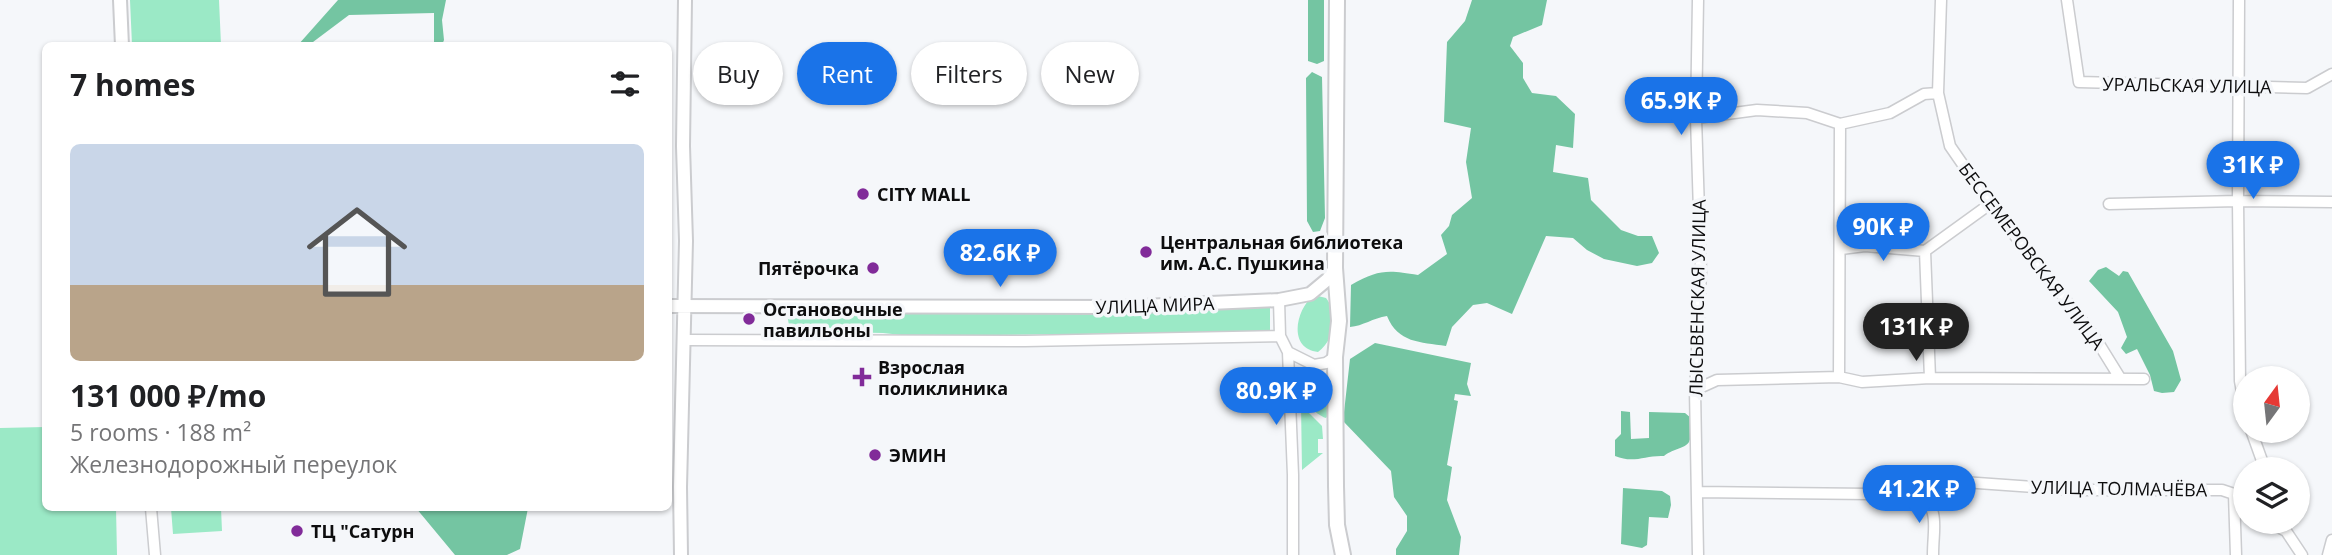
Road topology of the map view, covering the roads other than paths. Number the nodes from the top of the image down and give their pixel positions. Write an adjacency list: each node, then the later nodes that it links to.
1 (120, 0): 8 (street)
2 (685, 0): 23 (street)
3 (1336, 0): 20 (main road)
4 (1698, 0): 12 (street, ЛЫСЬВЕНСКАЯ УЛИЦА)
5 (1941, 0): 11 (street, БЕССЕМЕРОВСКАЯ УЛИЦА)
6 (2067, 0): 10 (street, УРАЛЬСКАЯ УЛИЦА)
7 (2239, 0): 10 (street)
8 (122, 42)
9 (2332, 74): 10 (street, УРАЛЬСКАЯ УЛИЦА)
10 (2238, 88): 14 (street)
11 (1938, 93): 13 (street); 16 (street, БЕССЕМЕРОВСКАЯ УЛИЦА)
12 (1696, 118): 13 (street); 33 (street, ЛЫСЬВЕНСКАЯ УЛИЦА)
13 (1840, 124): 18 (street)
14 (2238, 201): 15 (street); 17 (street); 28 (street)
15 (2332, 202)
16 (1990, 204): 19 (street); 31 (street, БЕССЕМЕРОВСКАЯ УЛИЦА)
17 (2109, 204)
18 (1841, 249): 19 (street); 29 (street)
19 (1925, 251): 30 (street)
20 (1335, 268): 21 (street, УЛИЦА МИРА); 27 (main road)
21 (1279, 300): 23 (street, УЛИЦА МИРА); 24 (street)
22 (672, 306): 23 (street, УЛИЦА МИРА)
23 (685, 307): 25 (street)
24 (1279, 336): 25 (street, УЛИЦА МИРА); 26 (street)
25 (685, 340): 42 (street)
26 (1288, 352): 27 (street); 43 (street)
27 (1335, 357): 44 (main road)
28 (2240, 366)
29 (1839, 377): 30 (street, БЕССЕМЕРОВСКАЯ УЛИЦА); 33 (street, БЕССЕМЕРОВСКАЯ УЛИЦА)
30 (1930, 378): 31 (street, БЕССЕМЕРОВСКАЯ УЛИЦА)
31 (2120, 378): 32 (street, БЕССЕМЕРОВСКАЯ УЛИЦА)
32 (2144, 379)
33 (1695, 390): 35 (street, ЛЫСЬВЕНСКАЯ УЛИЦА)
34 (1917, 489): 35 (street, УЛИЦА ТОЛМАЧЁВА); 36 (street, УЛИЦА ТОЛМАЧЁВА); 46 (street)
35 (1698, 492): 45 (street, ЛЫСЬВЕНСКАЯ УЛИЦА)
36 (2233, 495)
37 (151, 511): 41 (street)
38 (2235, 534): 47 (street)
39 (2289, 534): 48 (street)
40 (2332, 540): 49 (street)
41 (155, 555)
42 (681, 555)
43 (1293, 555)
44 (1343, 555)
45 (1698, 555)
46 (1933, 555)
47 (2236, 555)
48 (2302, 555)
49 (2328, 555)

